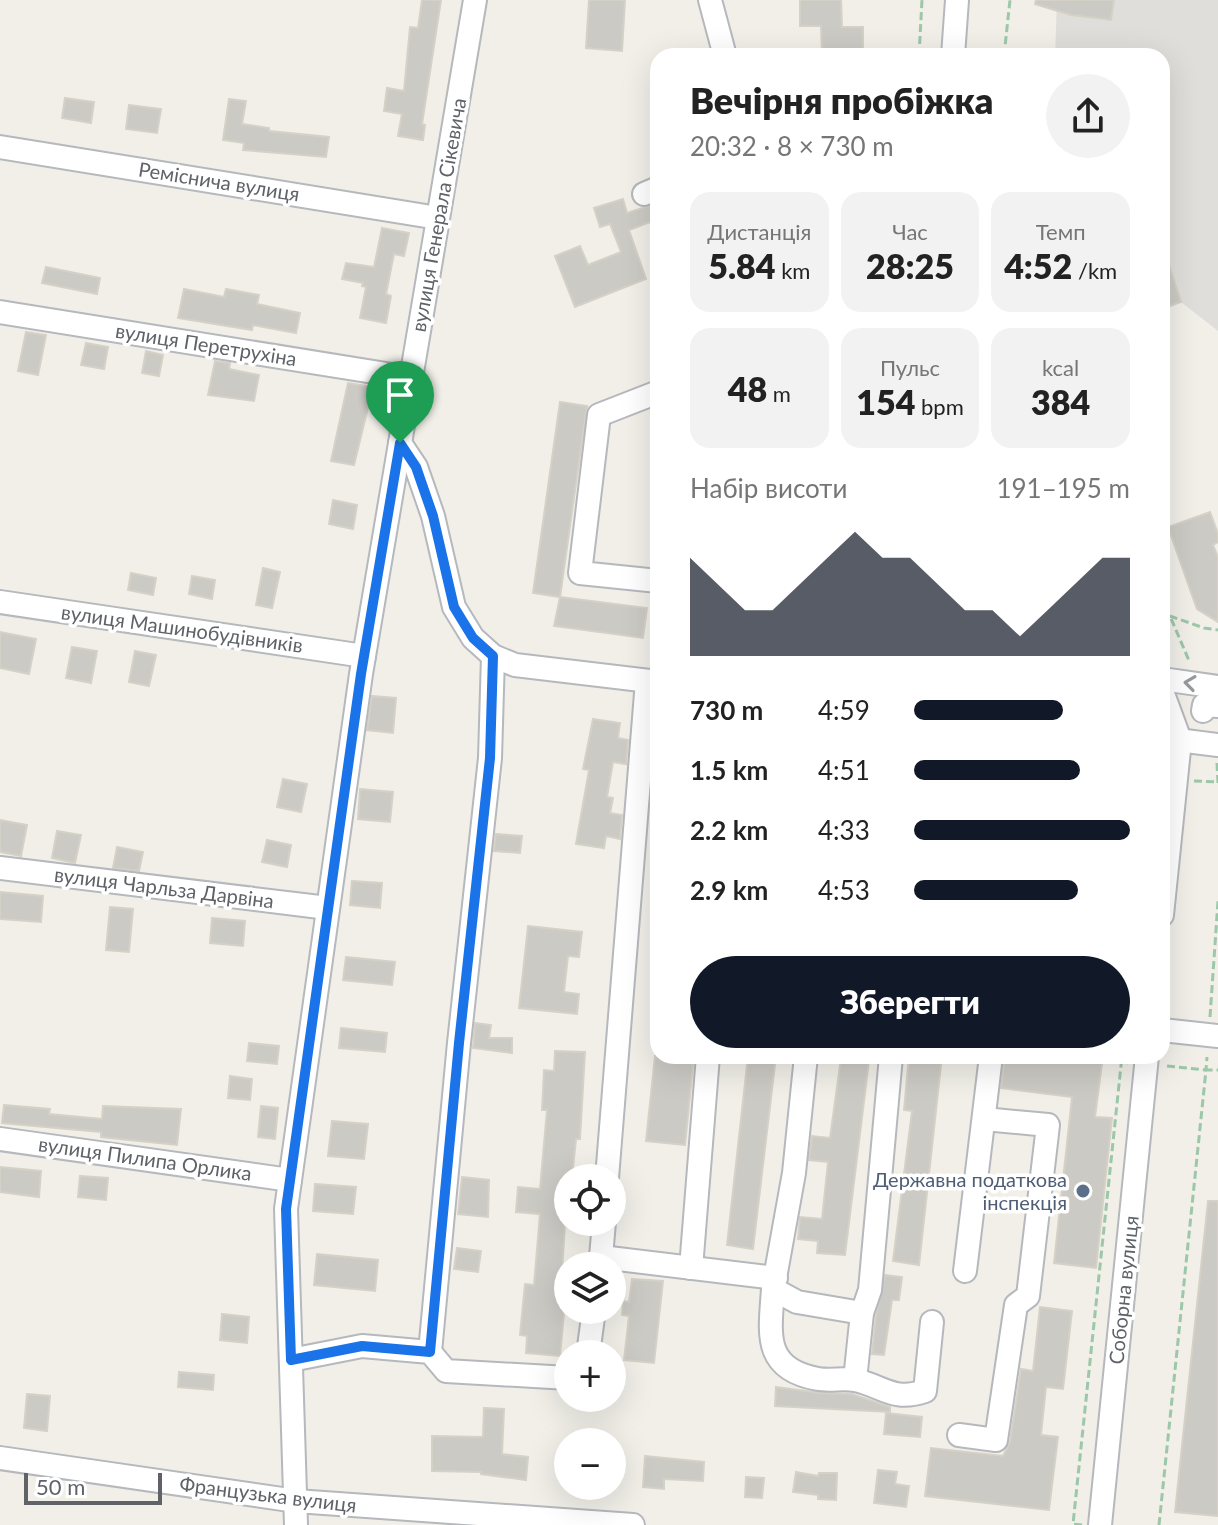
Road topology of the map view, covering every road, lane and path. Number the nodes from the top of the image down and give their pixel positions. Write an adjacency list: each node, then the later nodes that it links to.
1 (475, 0): 11 (street, вулиця Генерала Сікевича)
2 (710, 0): 6 (street)
3 (922, 0): 7 (path)
4 (957, 0): 8 (street)
5 (1010, 0): 9 (path)
6 (723, 48)
7 (919, 48)
8 (954, 48)
9 (1005, 48)
10 (0, 147): 11 (street, Реміснича вулиця)
11 (438, 218): 13 (street, вулиця Генерала Сікевича)
12 (0, 312): 13 (street, вулиця Перетрухіна)
13 (411, 378): 15 (street, вулиця Генерала Сікевича)
14 (650, 395): 16 (street)
15 (400, 443): 20 (street, вулиця Генерала Сікевича); 21 (street)
16 (650, 580)
17 (0, 602): 20 (street, вулиця Машинобудівників)
18 (1170, 616): 19 (path)
19 (1218, 630)
20 (364, 656): 32 (street, вулиця Генерала Сікевича)
21 (493, 656): 23 (street); 54 (street)
22 (1170, 680): 24 (street, one-way to 22)
23 (650, 682)
24 (1218, 687)
25 (1218, 706): 26 (street)
26 (1218, 713)
27 (650, 714): 46 (street)
28 (1171, 739): 29 (street)
29 (1218, 745)
30 (0, 868): 32 (street, вулиця Чарльза Дарвіна)
31 (1218, 901): 33 (path)
32 (328, 908): 47 (street, вулиця Генерала Сікевича)
33 (1217, 931): 35 (path)
34 (1170, 1031): 35 (street)
35 (1213, 1036): 42 (path)
36 (707, 1064): 49 (street)
37 (805, 1064): 51 (street)
38 (890, 1064): 52 (street)
39 (990, 1064): 44 (street)
40 (1121, 1064): 63 (path)
41 (1146, 1064): 65 (street, Соборна вулиця)
42 (1206, 1070): 43 (path); 66 (path)
43 (1218, 1070)
44 (984, 1119): 50 (street); 58 (street)
45 (0, 1139): 47 (street, вулиця Пилипа Орлика)
46 (608, 1164)
47 (290, 1180): 55 (street, вулиця Генерала Сікевича)
48 (626, 1263): 49 (street)
49 (691, 1268): 51 (street)
50 (965, 1271)
51 (775, 1284): 52 (street); 57 (street)
52 (862, 1313): 57 (street)
53 (932, 1322): 57 (street)
54 (430, 1352): 55 (street); 56 (street)
55 (291, 1360): 60 (street, вулиця Генерала Сікевича)
56 (554, 1377)
57 (855, 1380)
58 (959, 1435)
59 (0, 1458): 60 (street, Французька вулиця)
60 (296, 1501): 61 (street, вулиця Генерала Сікевича); 62 (street, Французька вулиця)
61 (296, 1525)
62 (633, 1525)
63 (1073, 1525): 64 (path)
64 (1084, 1525)
65 (1100, 1525)
66 (1159, 1525)

